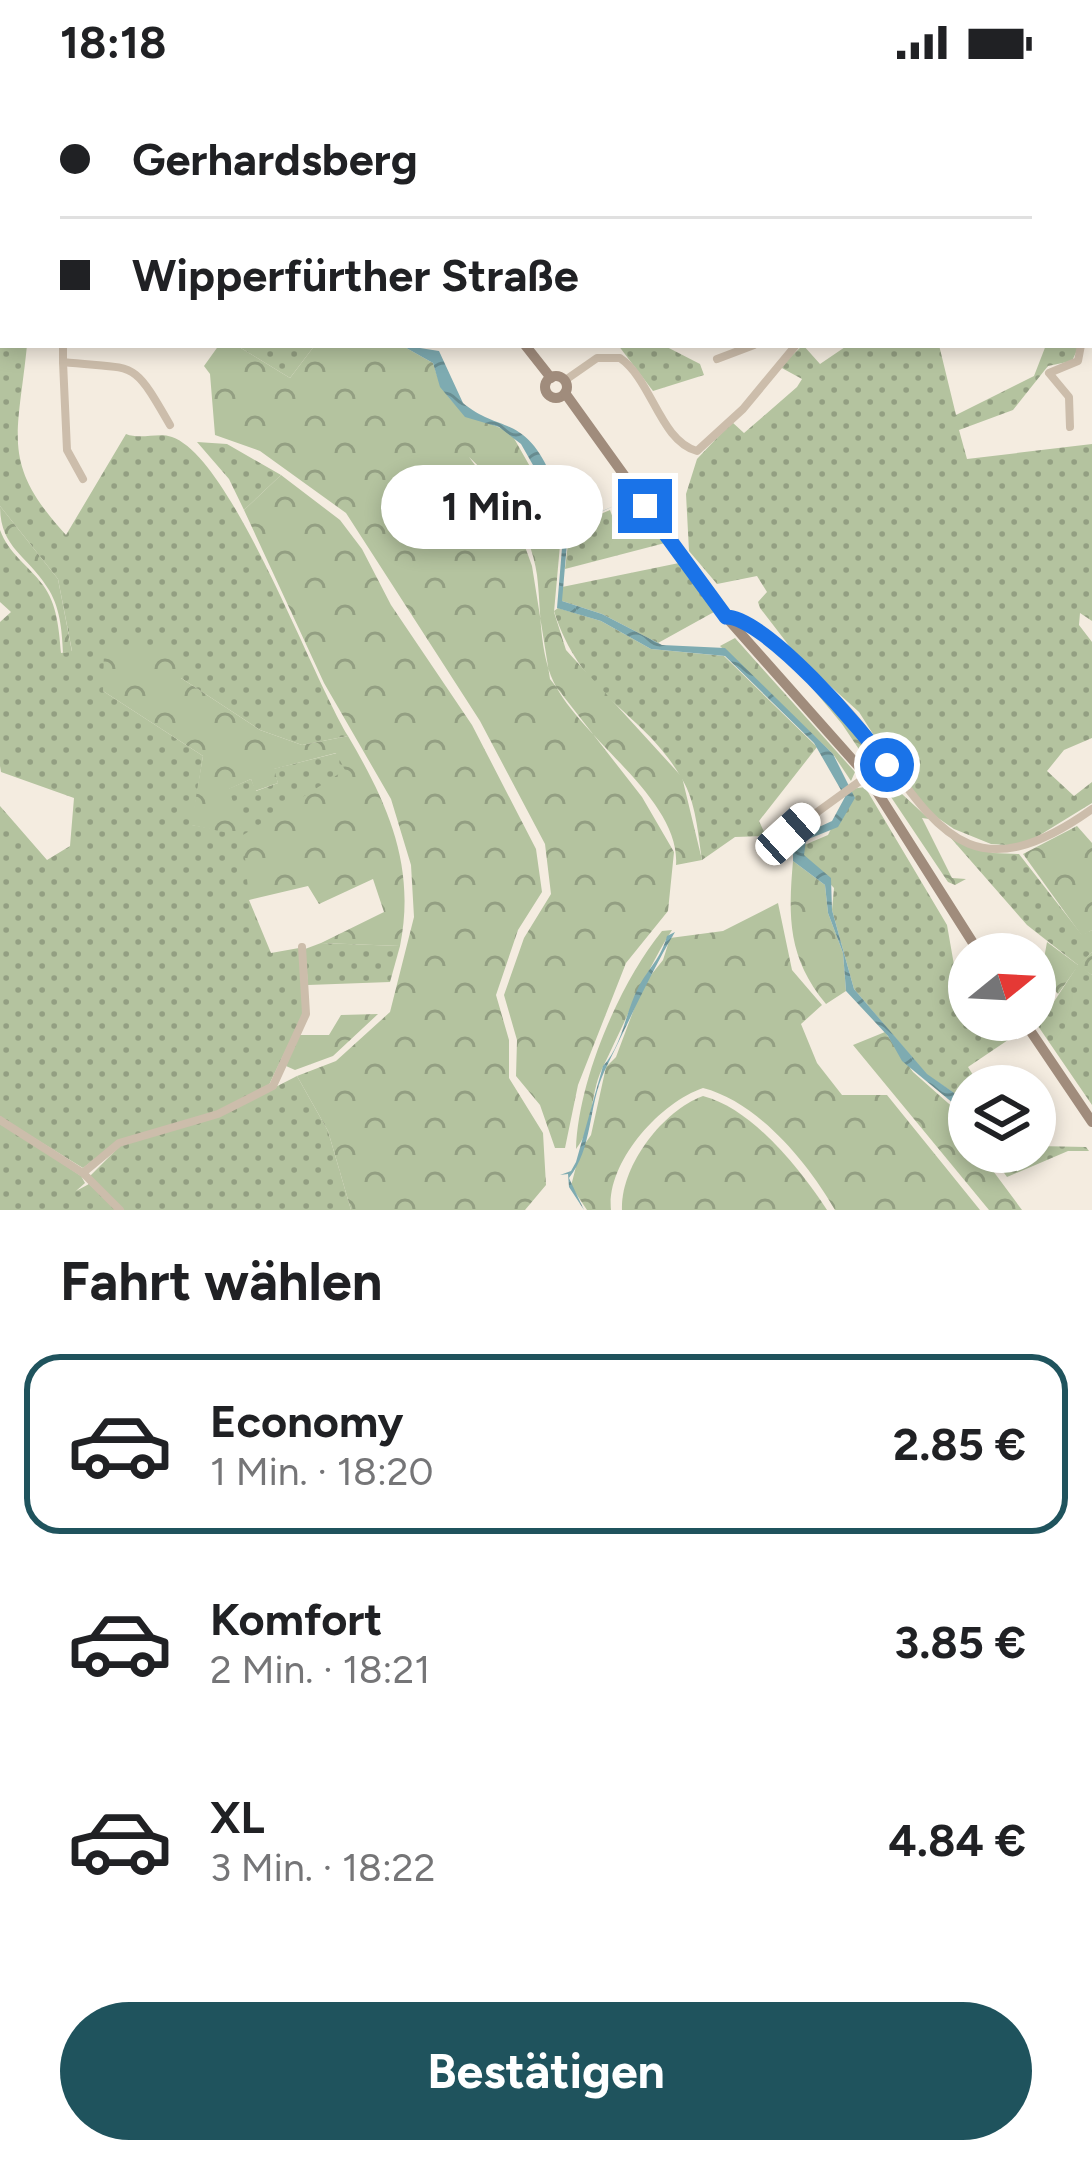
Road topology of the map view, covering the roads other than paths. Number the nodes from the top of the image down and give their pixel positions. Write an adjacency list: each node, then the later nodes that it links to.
1 (63, 348): 7 (street)
2 (528, 348): 8 (main road)
3 (746, 348): 6 (street)
4 (794, 348): 8 (street)
5 (1080, 348): 10 (street)
6 (717, 359)
7 (63, 362): 9 (street); 11 (street)
8 (560, 384): 12 (main road)
9 (170, 425)
10 (1070, 427)
11 (83, 479)
12 (726, 617): 13 (main road); 14 (street)
13 (861, 780): 15 (street); 16 (main road)
14 (1092, 809)
15 (788, 834)
16 (966, 933)
17 (302, 947): 21 (street)
18 (1038, 1041): 20 (main road)
19 (0, 1120): 21 (street)
20 (1092, 1122)
21 (83, 1173): 22 (street)
22 (120, 1210)

